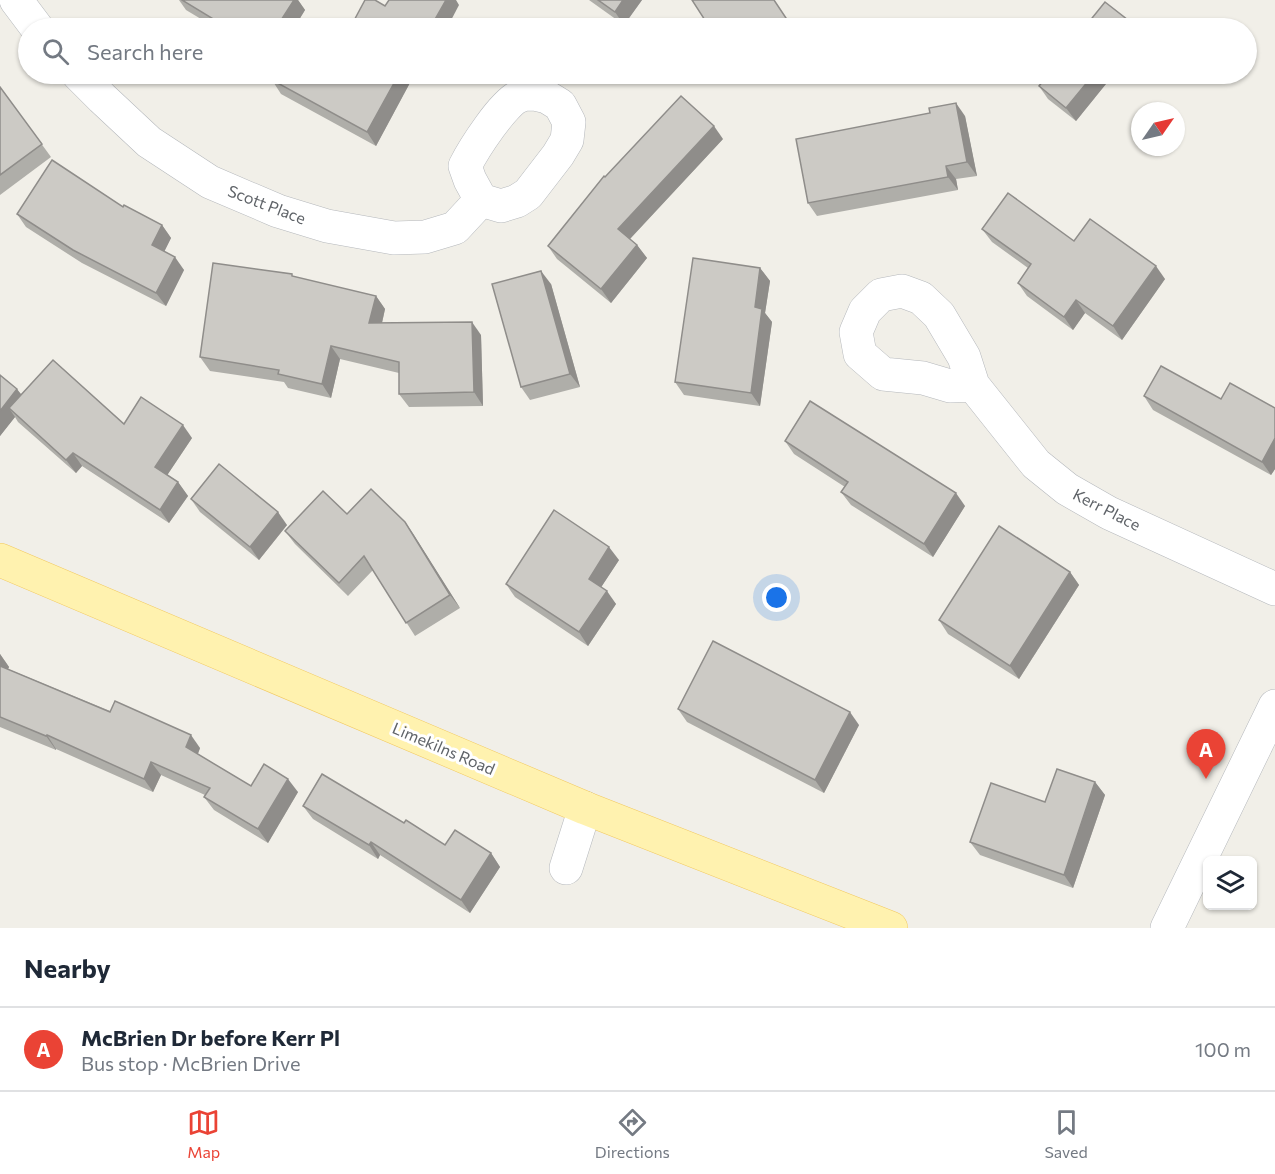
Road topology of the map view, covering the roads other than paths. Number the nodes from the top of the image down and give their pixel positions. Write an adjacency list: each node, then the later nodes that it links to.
1 (16, 0): 2 (street)
2 (30, 18)
3 (88, 84): 4 (street, Scott Place)
4 (481, 200)
5 (973, 385): 7 (street, Kerr Place)
6 (0, 560): 9 (main road, Limekilns Road)
7 (1275, 589)
8 (1275, 706): 12 (street)
9 (585, 808): 10 (street); 11 (main road, Limekilns Road)
10 (566, 868)
11 (891, 928)
12 (1167, 928)

